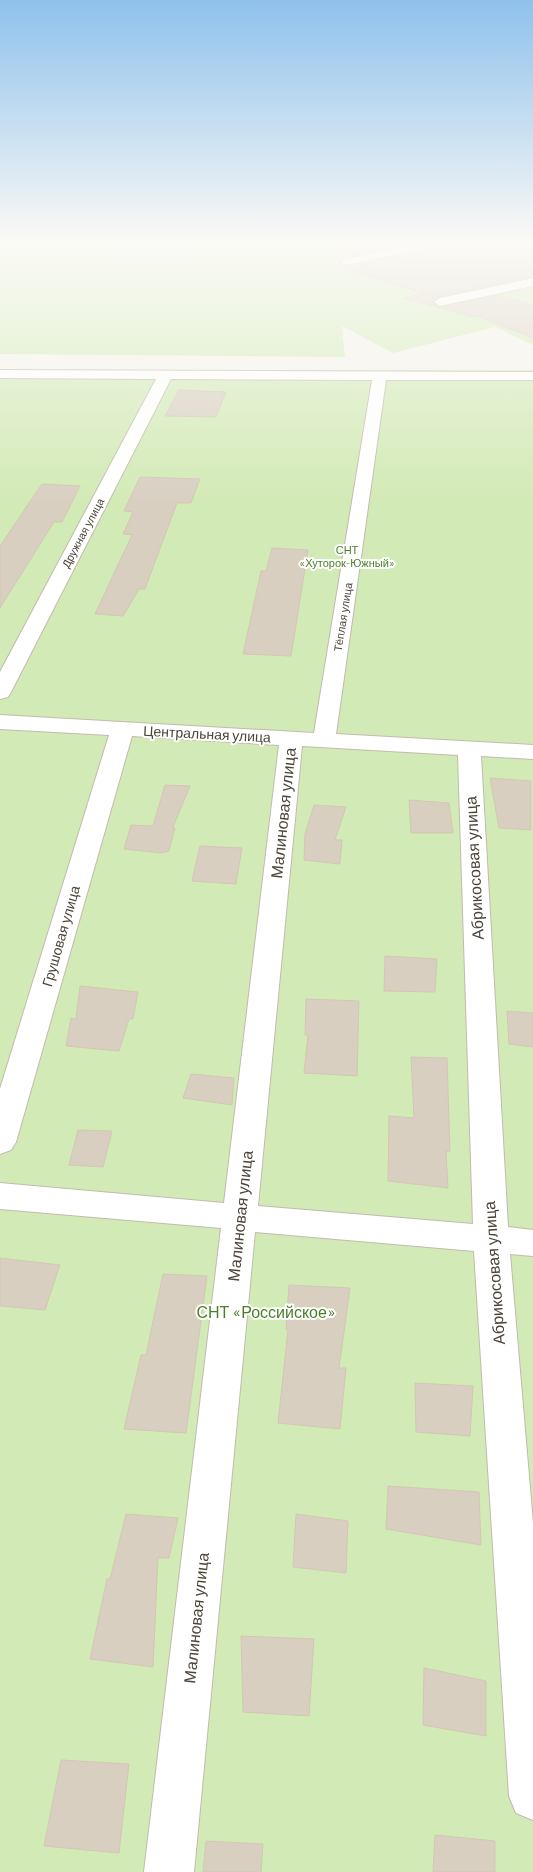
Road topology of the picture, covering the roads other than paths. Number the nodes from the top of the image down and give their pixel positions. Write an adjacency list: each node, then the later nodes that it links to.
1 (0, 374): 2 (street)
2 (166, 374): 3 (street); 5 (street, Дружная улица)
3 (380, 375): 4 (street); 8 (street, Тёплая улица)
4 (533, 376)
5 (0, 692)
6 (0, 722): 7 (street, Центральная улица)
7 (122, 730): 8 (street, Центральная улица); 11 (street, Грушовая улица)
8 (308, 739): 9 (street, Центральная улица); 13 (street, Малиновая улица)
9 (469, 749): 10 (street, Центральная улица); 14 (street, Абрикосовая улица)
10 (533, 752)
11 (0, 1142)
12 (0, 1196): 13 (street)
13 (240, 1216): 14 (street); 17 (street, Малиновая улица)
14 (491, 1240): 15 (street); 16 (street, Абрикосовая улица)
15 (533, 1243)
16 (533, 1796)
17 (169, 1872)

